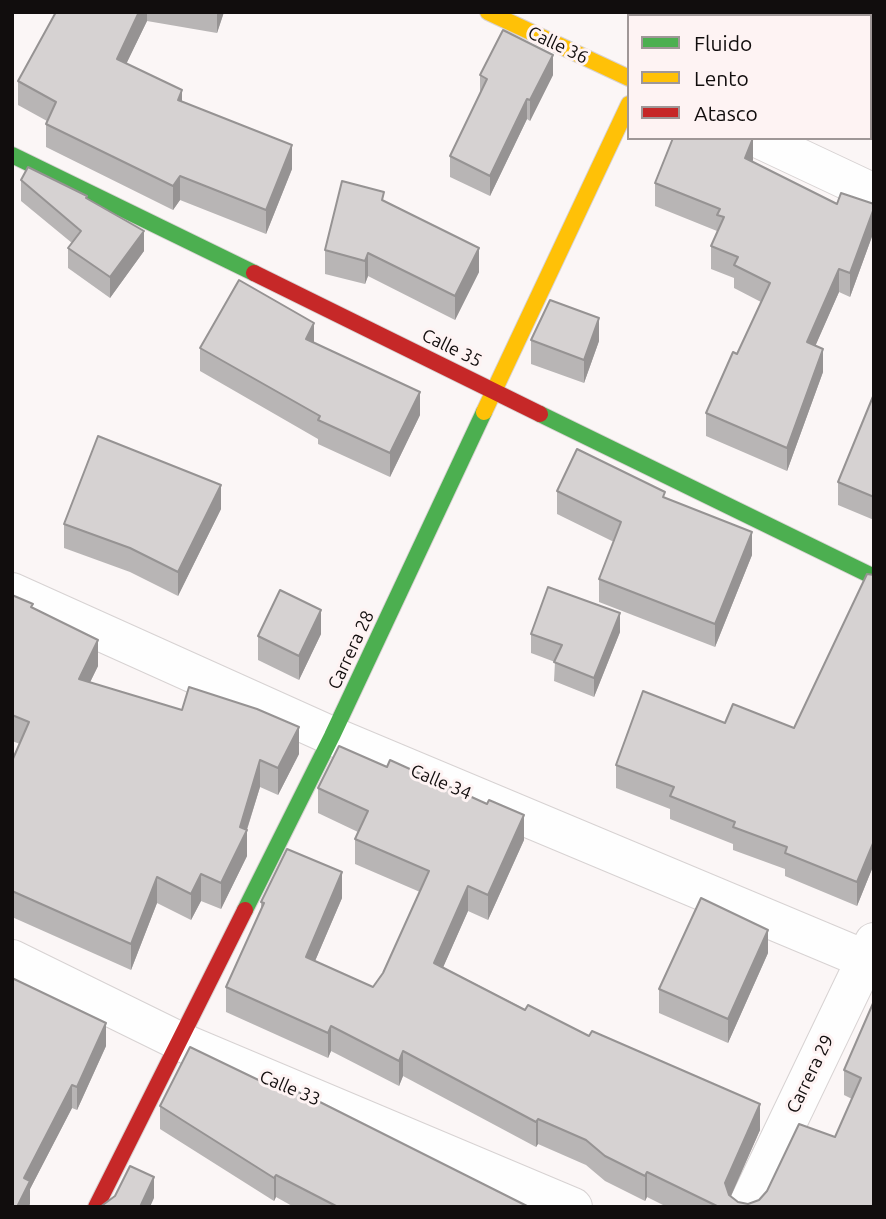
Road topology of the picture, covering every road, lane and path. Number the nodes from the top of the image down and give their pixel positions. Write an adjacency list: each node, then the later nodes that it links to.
1 (488, 12): 2 (street, Calle 36)
2 (627, 77)
3 (627, 108): 7 (street, Carrera 28)
4 (761, 140): 6 (street)
5 (12, 155): 7 (street, Calle 35)
6 (874, 193)
7 (494, 389): 8 (street, Calle 35); 10 (street, Carrera 28)
8 (874, 577)
9 (12, 592): 10 (street, Calle 34)
10 (332, 736): 11 (street, Calle 34); 13 (street, Carrera 28)
11 (871, 955): 16 (street, Carrera 29)
12 (12, 959): 13 (street, Calle 33)
13 (181, 1042): 14 (street, Carrera 28); 15 (street, Calle 33)
14 (96, 1207)
15 (573, 1207)
16 (747, 1207)

